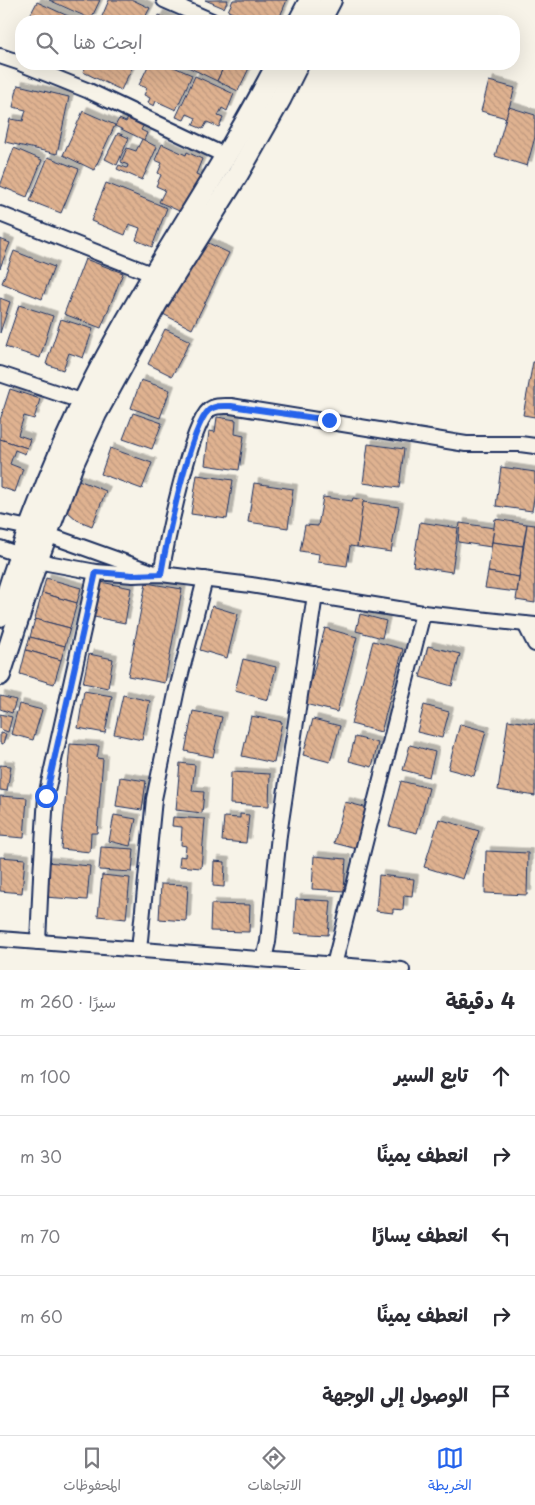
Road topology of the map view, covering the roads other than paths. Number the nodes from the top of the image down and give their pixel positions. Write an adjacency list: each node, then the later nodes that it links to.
1 (164, 0): 4 (street)
2 (310, 0): 5 (street)
3 (330, 0): 6 (street)
4 (198, 15)
5 (302, 15)
6 (323, 15)
7 (0, 56): 8 (street)
8 (15, 61)
9 (37, 70): 12 (street)
10 (274, 70): 12 (street)
11 (295, 70): 19 (street)
12 (226, 156): 14 (street)
13 (0, 214): 14 (street)
14 (154, 275): 16 (street)
15 (0, 374): 16 (street)
16 (84, 402): 19 (street)
17 (535, 446): 23 (street)
18 (0, 522): 19 (street)
19 (38, 532): 21 (street); 23 (street)
20 (0, 548): 21 (street)
21 (29, 558): 22 (street); 27 (street); 30 (street)
22 (96, 572): 23 (street); 32 (street)
23 (158, 573): 24 (street)
24 (205, 579): 25 (street); 33 (street)
25 (315, 595): 26 (street); 34 (street)
26 (423, 613): 28 (street); 35 (street)
27 (0, 616)
28 (530, 624): 29 (street)
29 (535, 644)
30 (0, 675)
31 (0, 939): 32 (street)
32 (38, 942): 33 (street)
33 (139, 950): 34 (street)
34 (264, 959): 35 (street)
35 (334, 966): 36 (street)
36 (402, 970)

